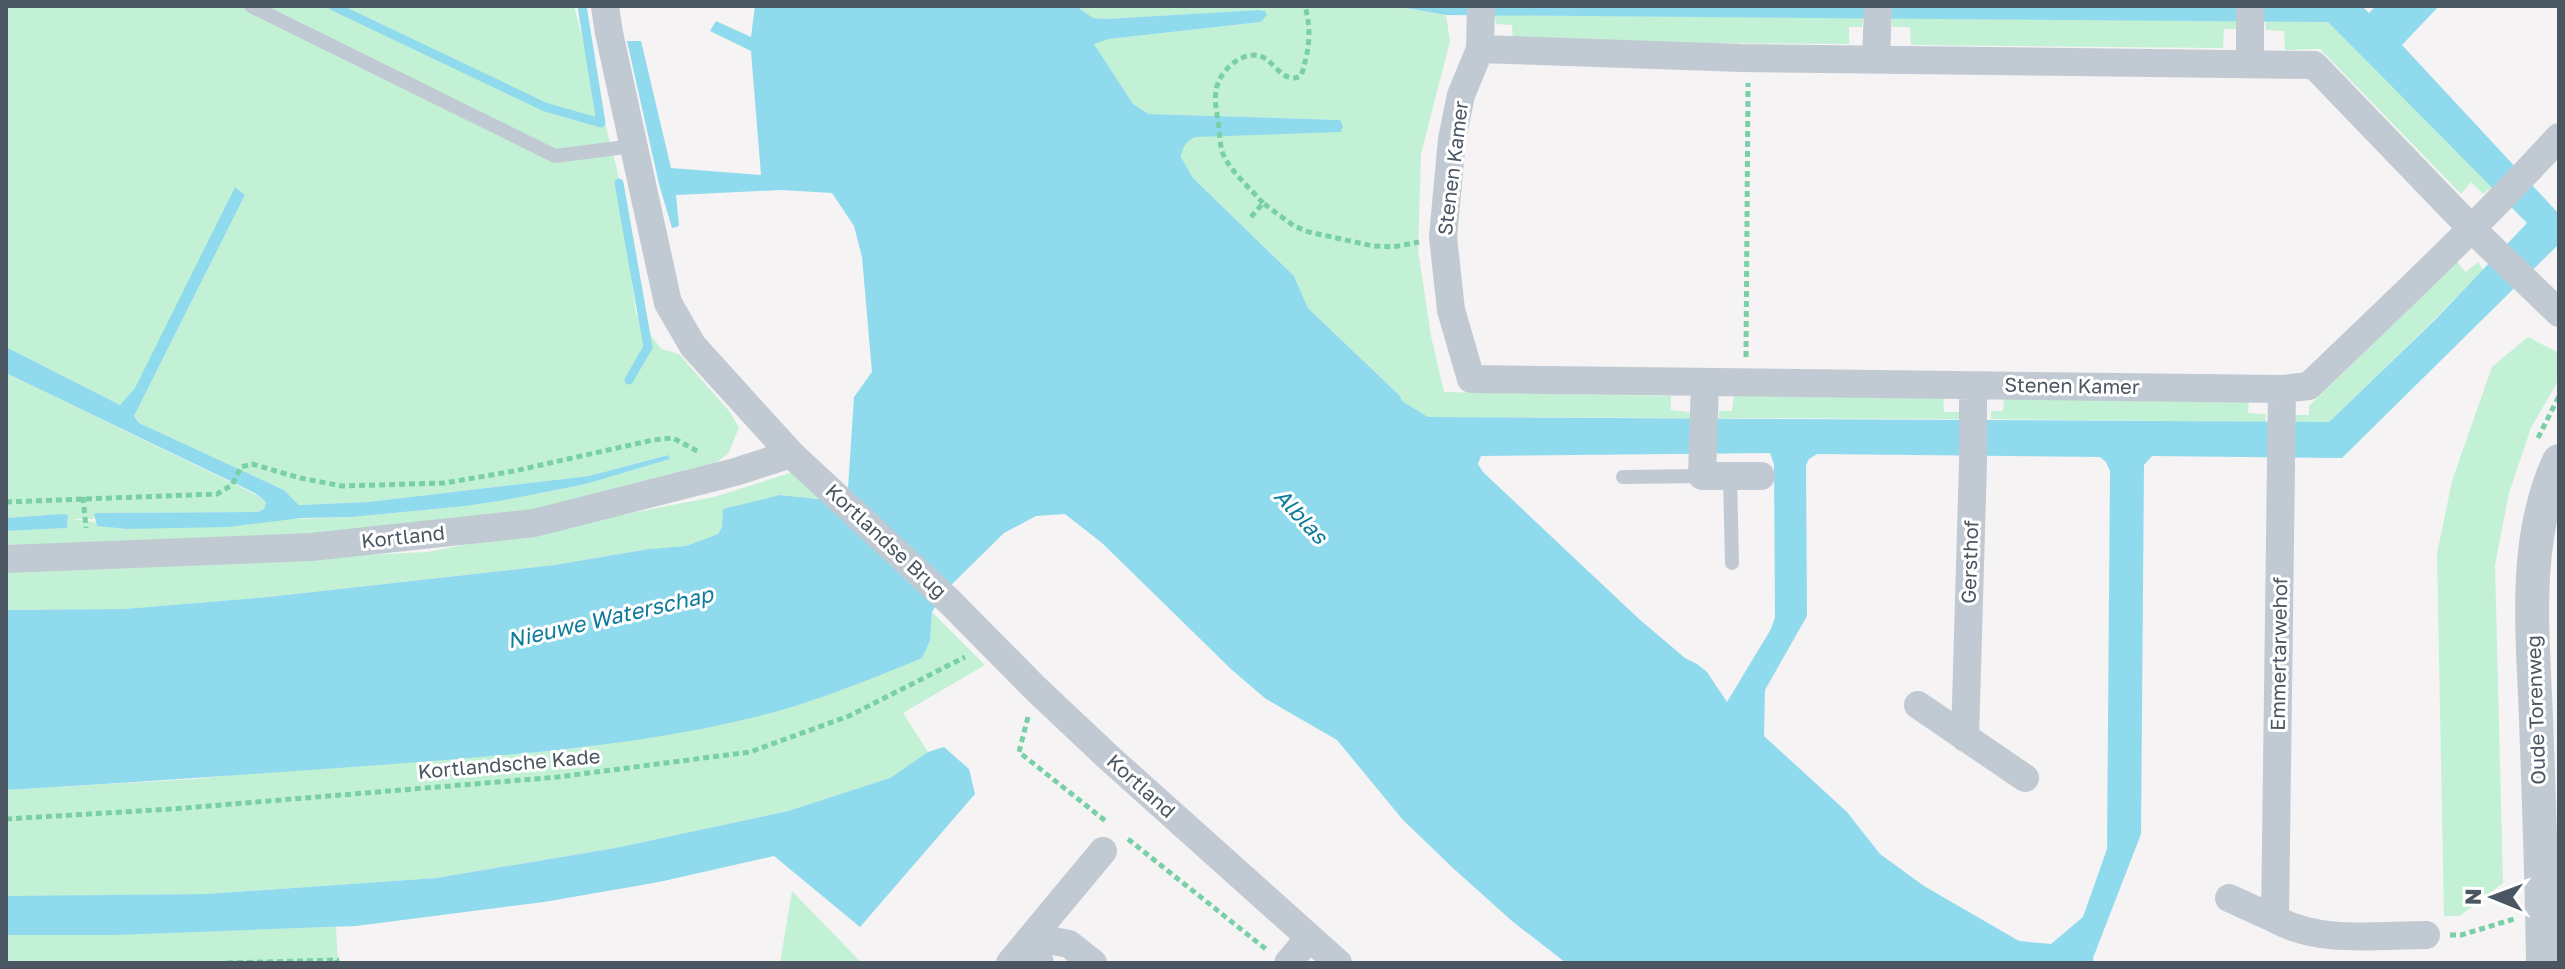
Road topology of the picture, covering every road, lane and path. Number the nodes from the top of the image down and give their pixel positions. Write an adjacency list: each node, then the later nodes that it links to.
1 (251, 6): 12 (lane)
2 (605, 6): 12 (street)
3 (1305, 6): 13 (path)
4 (1481, 6): 7 (street)
5 (1878, 17): 9 (street)
6 (2250, 20): 10 (street)
7 (1480, 49): 8 (street); 16 (street, Stenen Kamer)
8 (1748, 58): 9 (street); 18 (path)
9 (1876, 59): 10 (street)
10 (2250, 63): 15 (street)
11 (2559, 137): 15 (street, Stenen Kamer)
12 (633, 146): 22 (street)
13 (1263, 203): 14 (path); 16 (path)
14 (1251, 217)
15 (2480, 236): 17 (street); 21 (street, Stenen Kamer)
16 (1443, 237): 19 (street, Stenen Kamer)
17 (2559, 313)
18 (1746, 382): 19 (street, Stenen Kamer); 20 (street, Stenen Kamer)
19 (1704, 390): 25 (street)
20 (1973, 398): 21 (street, Stenen Kamer); 35 (street, Gersthof)
21 (2282, 402): 40 (street, Emmertarwehof)
22 (791, 454): 24 (street, Kortland); 31 (street, Kortlandse Brug)
23 (2559, 461): 41 (street, Oude Torenweg)
24 (735, 472): 28 (path); 29 (street, Kortland)
25 (1711, 472): 26 (street); 27 (lane); 30 (lane)
26 (1761, 476)
27 (1623, 477)
28 (6, 502)
29 (6, 559)
30 (1732, 563)
31 (950, 602): 32 (street, Kortland)
32 (988, 640): 33 (street, Kortland); 37 (path, Kortlandsche Kade)
33 (1036, 689): 38 (path); 43 (street, Kortland)
34 (1918, 705): 35 (street)
35 (1965, 738): 36 (street)
36 (2025, 778)
37 (6, 819)
38 (1115, 840): 44 (street); 45 (path)
39 (2229, 898): 40 (street)
40 (2275, 919): 42 (street)
41 (2543, 920): 42 (path); 51 (street, Oude Torenweg)
42 (2426, 935)
43 (1309, 938): 45 (street); 50 (street, Kortland)
44 (1036, 950): 48 (street); 49 (street)
45 (1279, 958)
46 (227, 963): 47 (path)
47 (337, 963)
48 (1010, 963)
49 (1093, 963)
50 (1338, 963)
51 (2543, 963)

